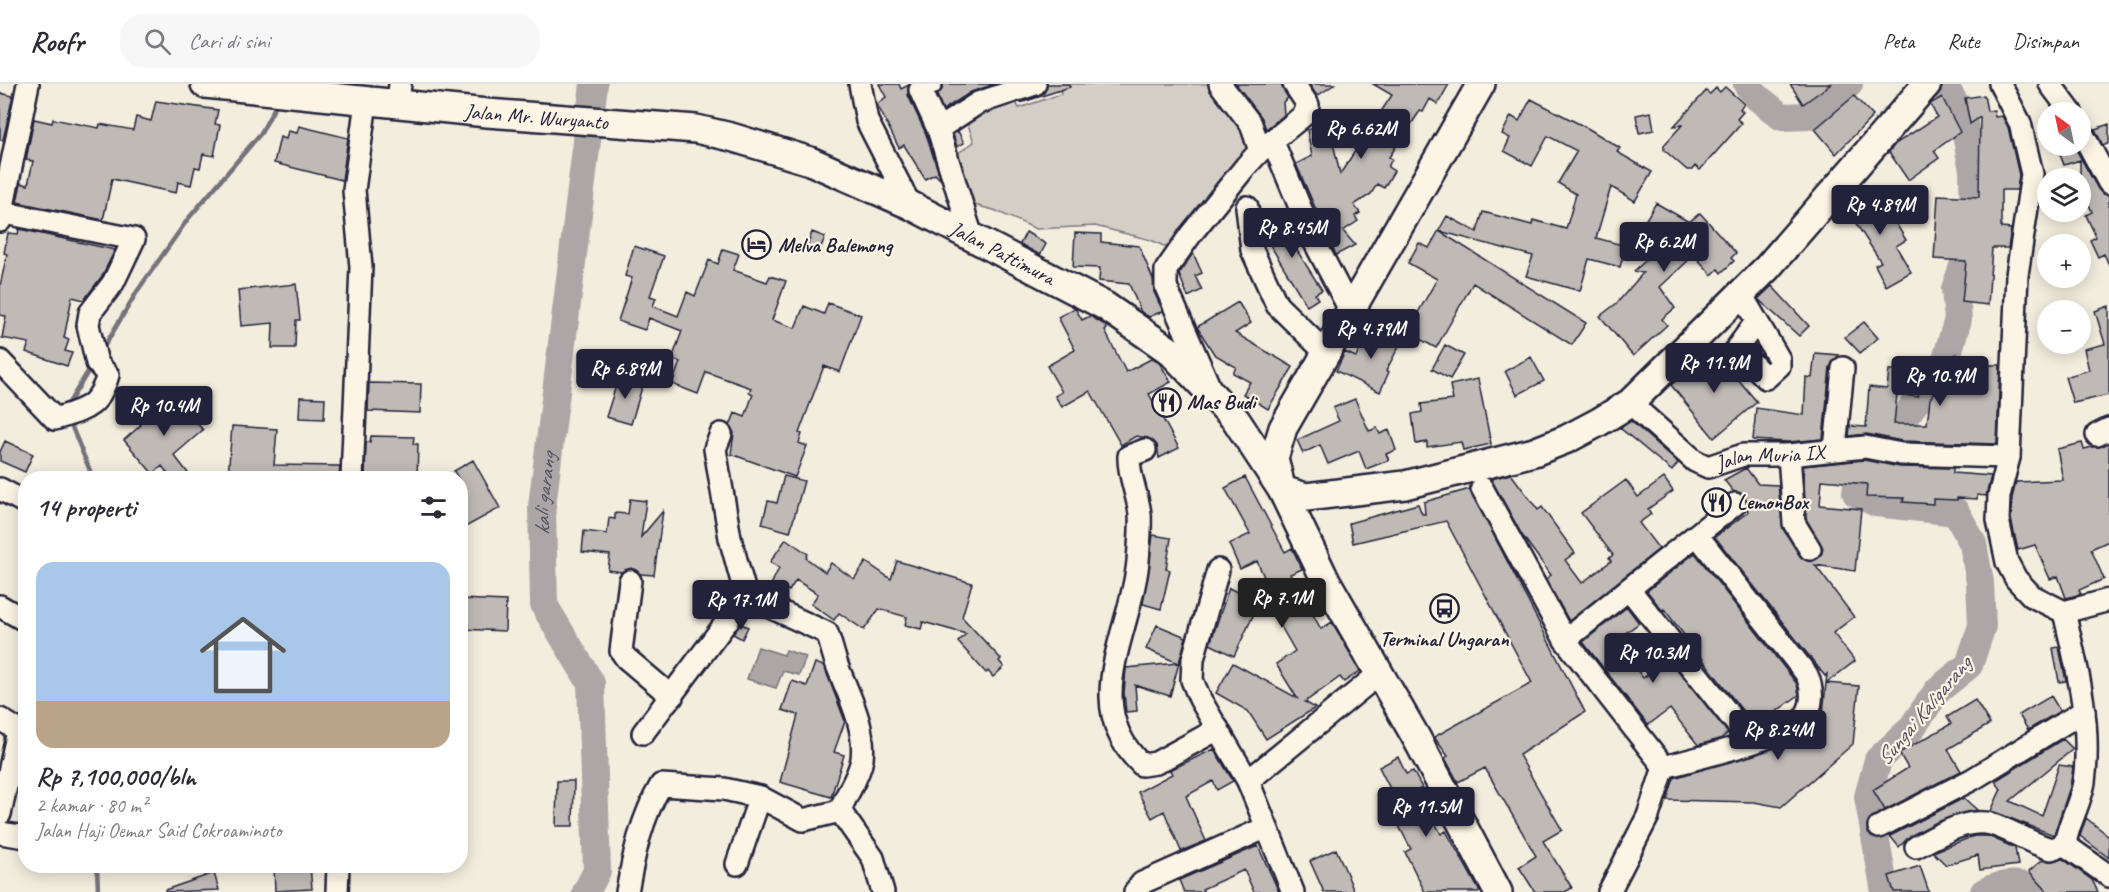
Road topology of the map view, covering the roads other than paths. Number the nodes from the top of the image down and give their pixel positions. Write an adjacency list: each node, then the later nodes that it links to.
1 (28, 84): 23 (street)
2 (205, 84): 12 (main road, Jalan Mr. Wuryanto)
3 (860, 84): 21 (street)
4 (931, 84): 17 (street)
5 (1035, 84): 17 (street)
6 (1220, 84): 18 (street)
7 (1294, 84): 18 (street)
8 (1481, 84): 26 (main road)
9 (2000, 84): 39 (street)
10 (2050, 84): 15 (street)
11 (1924, 87): 25 (main road)
12 (276, 88): 14 (main road, Jalan Mr. Wuryanto)
13 (399, 94): 14 (main road, Jalan Mr. Wuryanto); 16 (main road, Jalan Mr. Wuryanto)
14 (366, 102): 40 (street)
15 (2064, 102)
16 (654, 126): 21 (main road, Jalan Pattimura)
17 (938, 129): 24 (street)
18 (1267, 146): 26 (street); 31 (street)
19 (2091, 149): 20 (street)
20 (2109, 183)
21 (910, 205): 24 (main road, Jalan Pattimura)
22 (1247, 207): 28 (street)
23 (1, 215): 29 (street)
24 (972, 237): 31 (main road, Jalan Pattimura)
25 (1741, 294): 27 (street); 32 (main road)
26 (1351, 312): 28 (main road)
27 (1756, 322)
28 (1326, 352): 34 (main road)
29 (0, 361)
30 (1843, 368): 36 (street)
31 (1215, 397): 33 (main road, Jalan Pattimura)
32 (1630, 403): 38 (street, Jalan Muria IX); 43 (main road)
33 (1236, 420): 34 (main road); 43 (main road, Jalan Pattimura)
34 (1283, 428): 43 (main road)
35 (721, 434): 51 (street)
36 (1835, 449): 38 (street, Jalan Muria IX); 39 (street, Jalan Muria IX)
37 (1145, 450): 61 (street)
38 (1789, 455): 47 (street)
39 (2008, 457): 54 (street)
40 (352, 471)
41 (1482, 488): 56 (street)
42 (0, 489): 44 (street)
43 (1282, 490): 57 (main road)
44 (18, 499)
45 (1735, 504): 46 (street)
46 (1697, 535): 50 (street); 64 (street)
47 (1810, 549)
48 (1218, 570): 61 (street)
49 (630, 581): 58 (street)
50 (1629, 589): 56 (street); 64 (street)
51 (746, 596): 58 (street); 69 (street)
52 (2109, 600): 54 (street)
53 (0, 606): 55 (street)
54 (2064, 612): 59 (street)
55 (18, 616)
56 (1565, 640): 66 (street)
57 (1380, 673): 67 (street); 85 (main road)
58 (672, 697): 63 (street)
59 (2084, 711): 71 (street); 75 (street)
60 (0, 719): 62 (street)
61 (1218, 729): 67 (street)
62 (18, 730)
63 (643, 733)
64 (1751, 742): 66 (street)
65 (18, 748): 70 (street)
66 (1664, 767): 86 (street)
67 (1248, 781): 72 (street)
68 (760, 797): 69 (street); 77 (street); 81 (street)
69 (840, 811): 82 (street)
70 (0, 814)
71 (1878, 827)
72 (1265, 828): 83 (street); 84 (street)
73 (0, 833): 74 (street)
74 (18, 836)
75 (2065, 845): 76 (street); 79 (street)
76 (1916, 847)
77 (737, 864)
78 (338, 873): 80 (street)
79 (2109, 876)
80 (337, 892)
81 (627, 892)
82 (883, 892)
83 (1135, 892)
84 (1293, 892)
85 (1498, 892)
86 (1609, 892)

